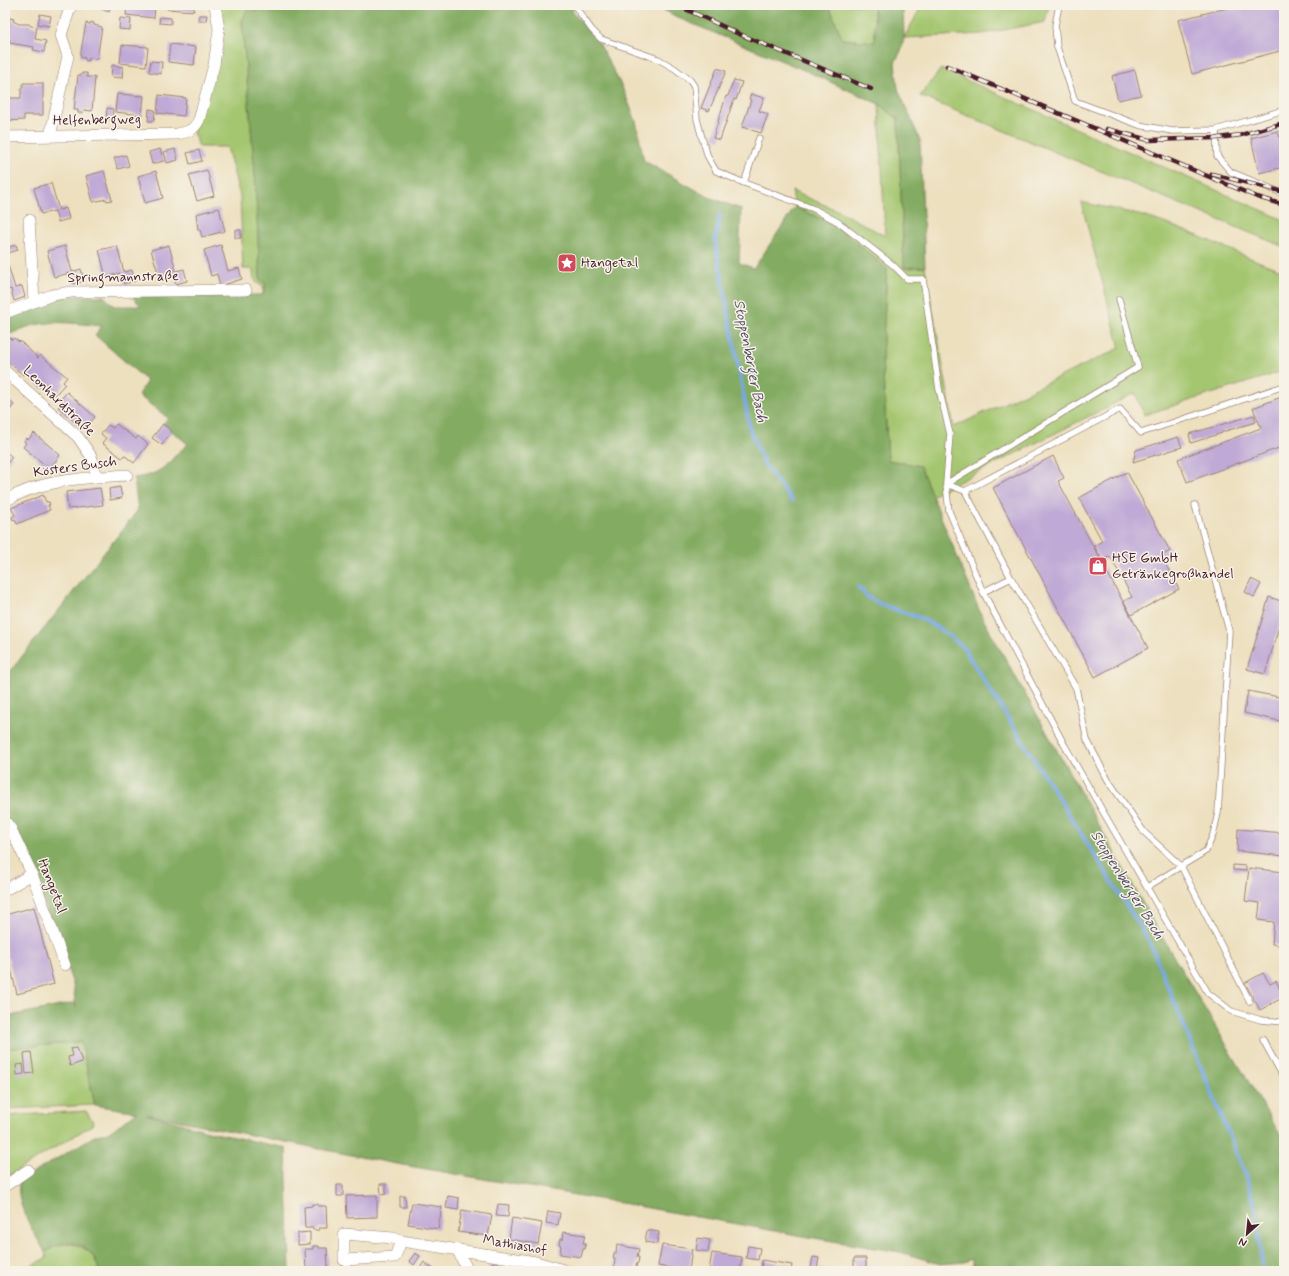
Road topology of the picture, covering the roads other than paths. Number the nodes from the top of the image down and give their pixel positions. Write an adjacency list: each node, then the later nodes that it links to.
1 (71, 5): 7 (street)
2 (215, 5): 7 (street, Helfenbergweg)
3 (574, 5): 10 (lane)
4 (1059, 5): 6 (lane)
5 (1284, 110): 6 (lane)
6 (1216, 130): 11 (lane)
7 (50, 136): 8 (street, Helfenbergweg)
8 (5, 137)
9 (759, 138): 10 (lane)
10 (744, 183): 21 (lane)
11 (1284, 194)
12 (30, 220): 15 (street)
13 (246, 290): 15 (street, Springmannstraße)
14 (1119, 299): 21 (lane)
15 (34, 301): 16 (street, Springmannstraße)
16 (5, 313)
17 (5, 371): 20 (street, Leonhardstraße)
18 (1284, 386): 22 (lane)
19 (128, 475): 20 (street, Kösters Busch)
20 (97, 477): 23 (street, Kösters Busch)
21 (946, 484): 22 (lane); 26 (lane)
22 (965, 491): 25 (lane)
23 (5, 500)
24 (1195, 505): 28 (lane)
25 (1012, 578): 26 (lane); 28 (lane)
26 (983, 592): 30 (lane)
27 (5, 821): 29 (street, Hangetal)
28 (1181, 866): 30 (lane); 33 (lane)
29 (32, 874): 31 (street); 32 (street, Hangetal)
30 (1147, 887): 34 (lane)
31 (5, 890)
32 (65, 965)
33 (1250, 1002)
34 (1284, 1022)
35 (1263, 1040): 36 (lane)
36 (1284, 1078)
37 (28, 1170): 38 (street)
38 (5, 1186)
39 (401, 1241): 39 (street, Mathiashof); 40 (street, Mathiashof)
40 (458, 1251): 41 (street); 42 (street, Mathiashof)
41 (468, 1271)
42 (567, 1271)

